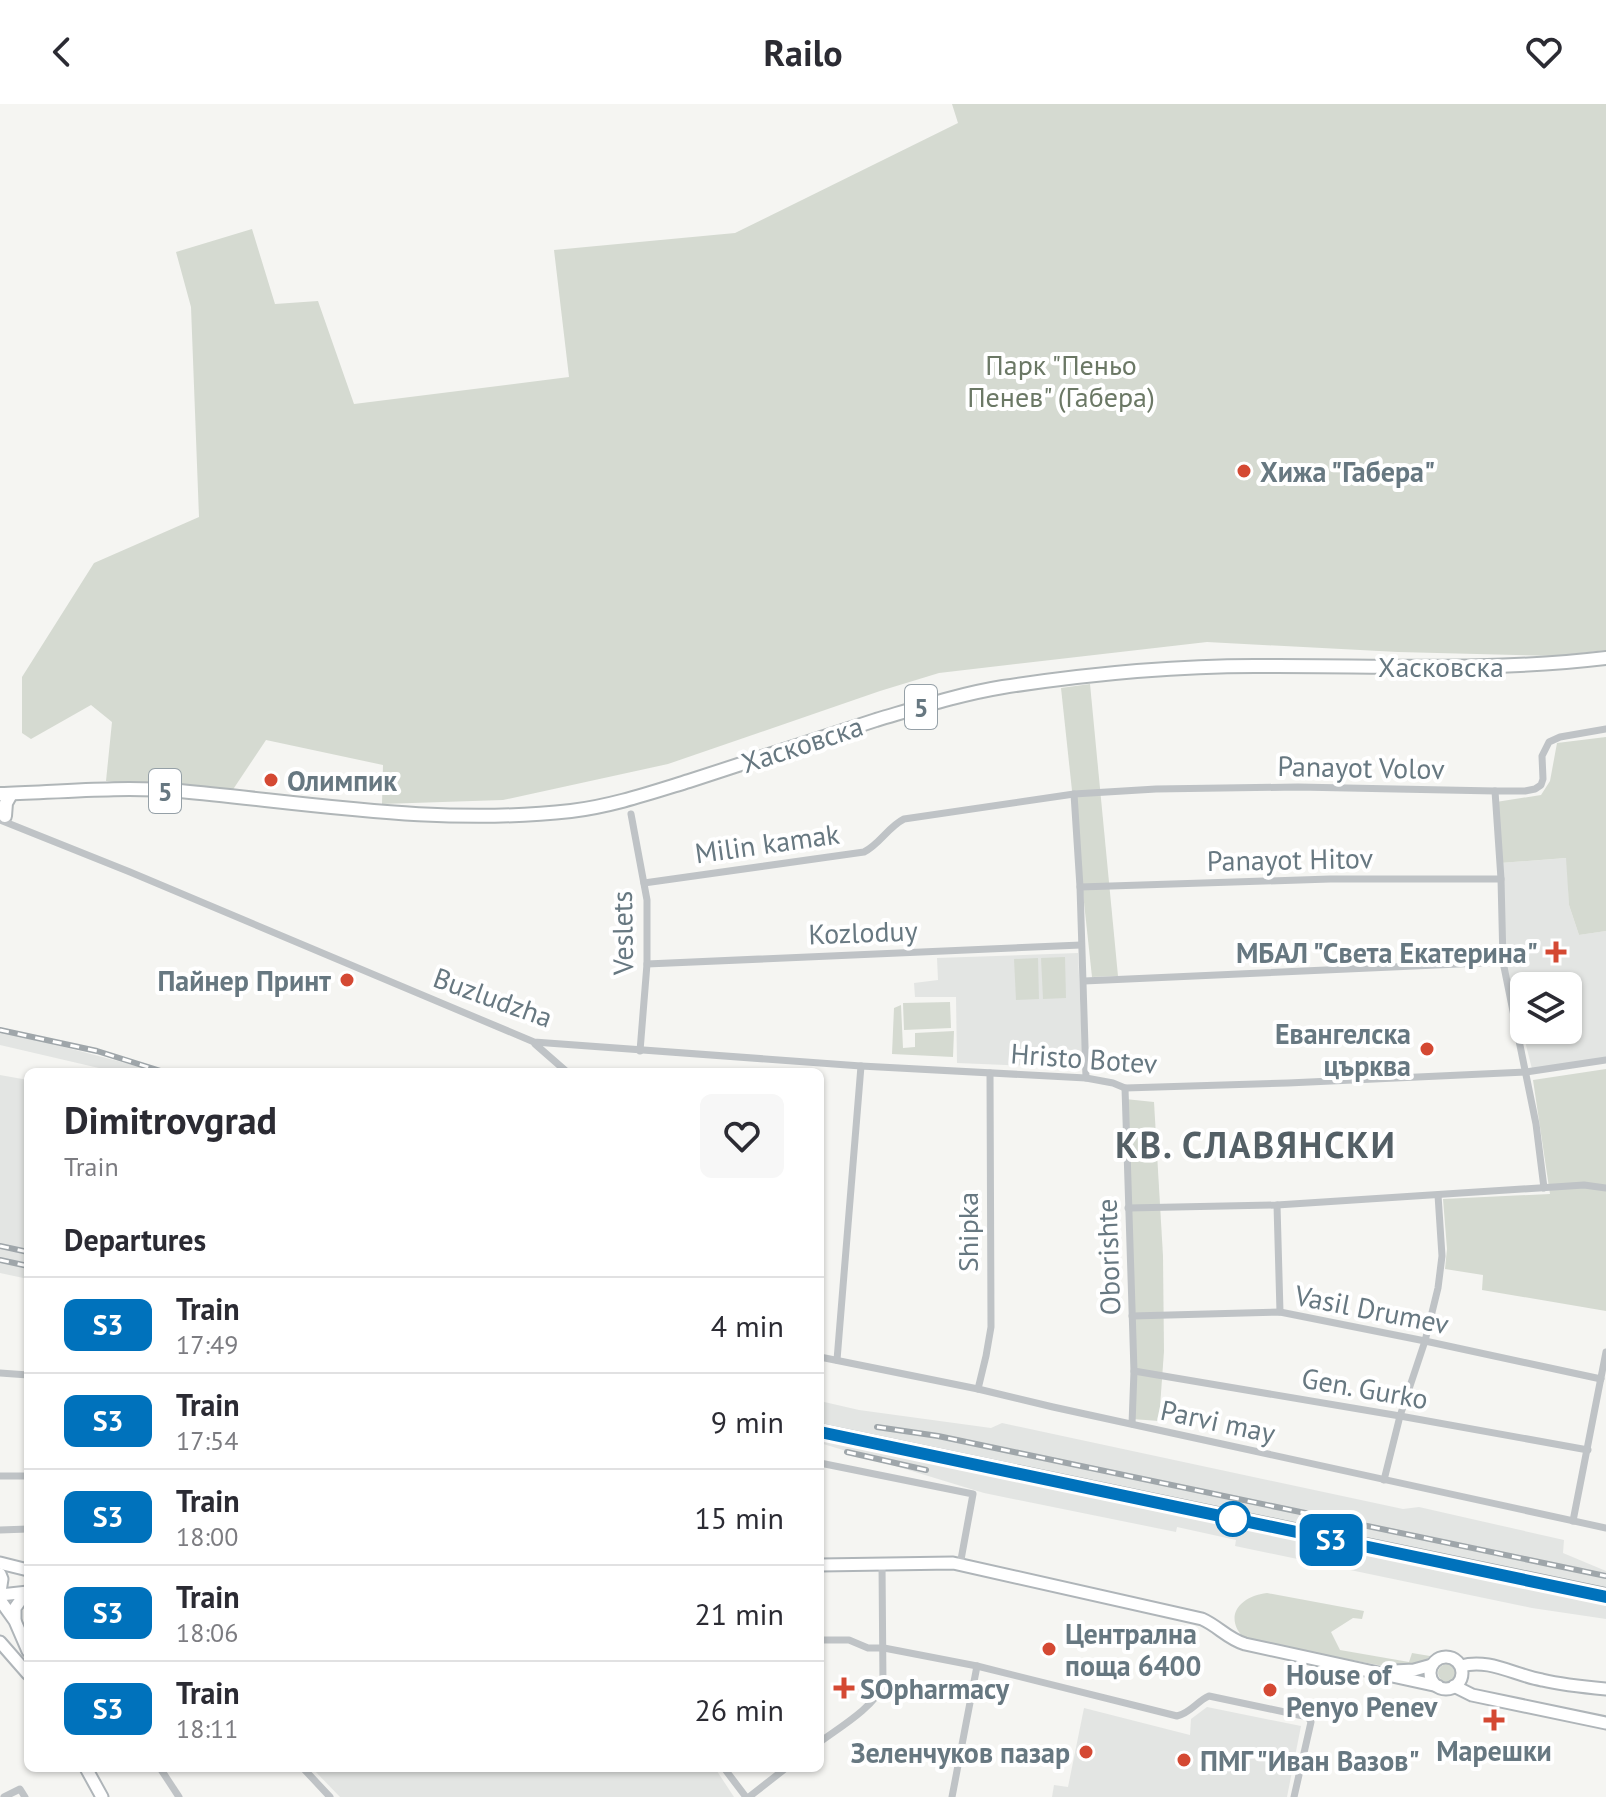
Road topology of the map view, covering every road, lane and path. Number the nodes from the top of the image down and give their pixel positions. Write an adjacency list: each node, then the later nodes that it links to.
1 (1606, 658): 4 (main road, Хасковска / 5)
2 (1606, 729): 3 (street, Panayot Volov)
3 (1495, 791): 5 (street, Panayot Volov); 8 (street)
4 (5, 794): 7 (main road)
5 (1074, 794): 9 (street, Milin kamak); 10 (street)
6 (631, 814): 9 (street, Veslets)
7 (5, 818): 15 (street, Buzludzha)
8 (1501, 879): 10 (street, Panayot Hitov); 12 (street)
9 (644, 883): 13 (street, Veslets)
10 (1080, 887): 11 (street)
11 (1081, 945): 13 (street, Kozloduy); 14 (street)
12 (1503, 962): 14 (street); 20 (street)
13 (647, 964): 16 (street, Veslets)
14 (1084, 981): 22 (street)
15 (534, 1042): 16 (street, Buzludzha); 19 (street)
16 (640, 1051): 18 (street, Buzludzha)
17 (1606, 1060): 20 (street, Hristo Botev)
18 (861, 1066): 21 (street, Buzludzha); 34 (street)
19 (563, 1068)
20 (1526, 1072): 23 (street, Hristo Botev); 24 (street)
21 (990, 1073): 22 (street, Hristo Botev); 39 (street, Shipka)
22 (1086, 1078): 23 (street, Hristo Botev)
23 (1125, 1088): 28 (street, Oborishte)
24 (1544, 1188): 25 (street); 26 (street)
25 (1606, 1188)
26 (1438, 1195): 27 (street); 31 (street)
27 (1277, 1205): 28 (street); 29 (street)
28 (1128, 1208): 30 (street, Oborishte)
29 (1280, 1312): 30 (street, Vasil Drumev); 31 (street, Vasil Drumev)
30 (1132, 1316): 35 (street, Oborishte)
31 (1425, 1341): 38 (street, Vasil Drumev); 40 (street)
32 (1606, 1352): 38 (street)
33 (824, 1358): 34 (street, Parvi may)
34 (837, 1360): 39 (street, Parvi may)
35 (1134, 1371): 40 (street, Gen. Gurko); 41 (street, Oborishte)
36 (0, 1373): 37 (street)
37 (24, 1375)
38 (1601, 1379): 42 (street)
39 (978, 1389): 41 (street, Parvi may)
40 (1400, 1416): 42 (street, Gen. Gurko); 46 (street)
41 (1132, 1424): 46 (street, Parvi may)
42 (1588, 1450): 47 (street)
43 (824, 1464): 54 (street)
44 (0, 1476): 45 (street)
45 (24, 1476)
46 (1384, 1480): 47 (street, Parvi may)
47 (1573, 1521): 48 (street, Parvi may)
48 (1606, 1528)
49 (24, 1529): 50 (street)
50 (0, 1530)
51 (0, 1563): 55 (street)
52 (882, 1564): 53 (street); 54 (street); 64 (street)
53 (824, 1565)
54 (960, 1565): 69 (street)
55 (24, 1569)
56 (0, 1574): 58 (street)
57 (24, 1594): 58 (street)
58 (0, 1596): 60 (street)
59 (24, 1598): 60 (street)
60 (15, 1621): 63 (street)
61 (824, 1640): 64 (street)
62 (0, 1642): 68 (street)
63 (24, 1642)
64 (884, 1648): 66 (street); 74 (street)
65 (1432, 1665): 67 (street); 69 (street); 70 (street)
66 (977, 1666): 86 (street); 87 (street)
67 (1461, 1666): 71 (street); 72 (street)
68 (24, 1669)
69 (1380, 1672): 70 (street)
70 (1438, 1686): 71 (street)
71 (1454, 1686): 73 (street)
72 (1606, 1689)
73 (1606, 1723)
74 (824, 1739)
75 (88, 1772): 82 (street)
76 (163, 1772): 83 (street)
77 (307, 1772): 84 (street)
78 (727, 1772): 85 (street)
79 (781, 1772): 85 (street)
80 (4, 1797): 81 (street)
81 (25, 1797)
82 (102, 1797)
83 (179, 1797)
84 (330, 1797)
85 (747, 1797)
86 (952, 1797)
87 (1294, 1797)

